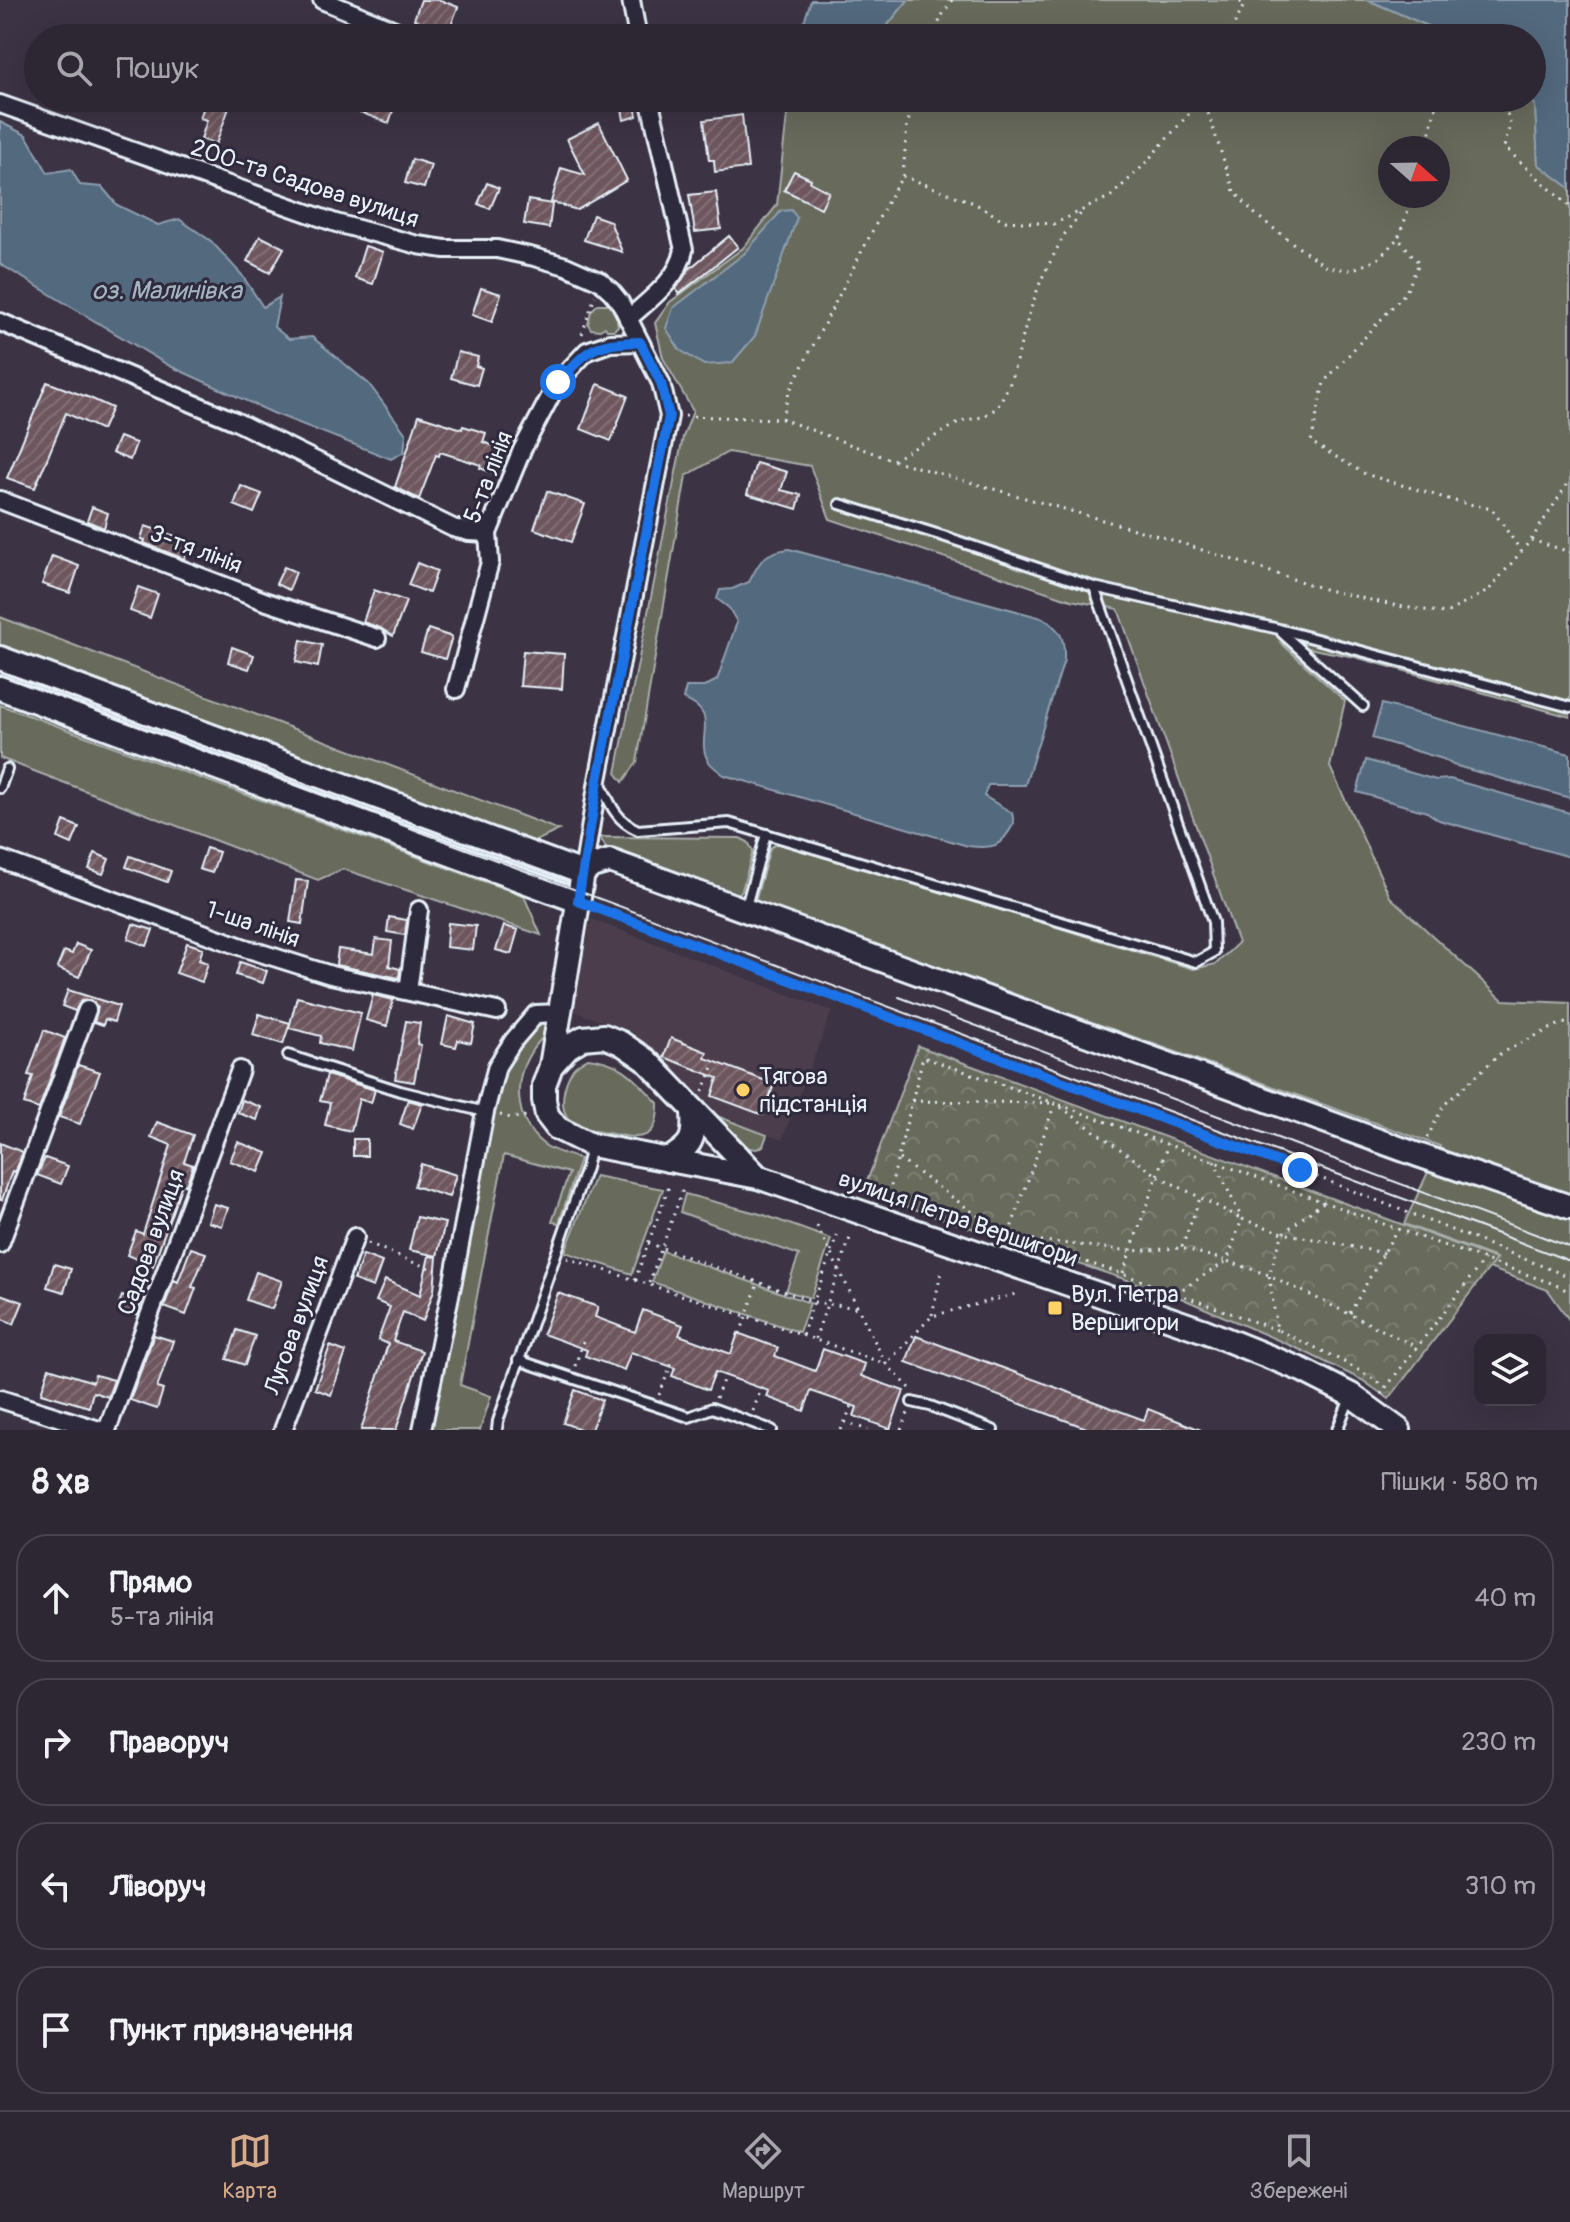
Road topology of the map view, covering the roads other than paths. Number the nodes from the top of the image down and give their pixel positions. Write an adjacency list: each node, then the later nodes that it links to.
1 (322, 0): 3 (street)
2 (631, 0): 4 (street)
3 (380, 24)
4 (635, 24)
5 (0, 104): 7 (street, 200-та Садова вулиця)
6 (652, 112): 7 (street)
7 (628, 319): 9 (street, 200-та Садова вулиця)
8 (0, 322): 12 (street)
9 (640, 342): 12 (street, 5-та лінія); 22 (street, 200-та Садова вулиця)
10 (0, 500): 15 (street, 3-тя лінія)
11 (840, 504): 13 (lane)
12 (488, 533): 18 (street, 5-та лінія)
13 (1094, 587): 14 (lane); 24 (lane)
14 (1279, 629): 19 (lane); 20 (lane)
15 (377, 638)
16 (0, 658): 26 (main road)
17 (0, 688): 27 (main road)
18 (456, 689)
19 (1363, 706)
20 (1570, 707)
21 (7, 769): 23 (lane)
22 (598, 780): 24 (lane); 26 (street)
23 (0, 788)
24 (766, 834): 29 (lane)
25 (0, 859): 30 (street, 1-ша лінія)
26 (583, 873): 27 (main road); 29 (main road)
27 (578, 901): 31 (main road)
28 (419, 910): 30 (street)
29 (745, 910): 43 (main road)
30 (408, 991): 33 (street, 1-ша лінія)
31 (560, 1007): 34 (main road); 36 (main road); 38 (street)
32 (87, 1010): 45 (street)
33 (497, 1011)
34 (583, 1038): 36 (main road); 39 (main road)
35 (288, 1055): 38 (lane)
36 (551, 1066): 40 (main road)
37 (240, 1070): 52 (street, Садова вулиця)
38 (485, 1112): 54 (street)
39 (693, 1112): 41 (main road); 42 (main road, вулиця Петра Вершигори)
40 (591, 1145): 41 (main road); 46 (lane)
41 (668, 1160): 42 (main road, вулиця Петра Вершигори)
42 (758, 1177): 47 (main road, вулиця Петра Вершигори)
43 (1570, 1207)
44 (355, 1237): 53 (street, Лугова вулиця)
45 (0, 1244)
46 (518, 1360): 55 (lane); 56 (lane)
47 (1351, 1395): 58 (lane); 59 (main road, вулиця Петра Вершигори)
48 (0, 1399): 50 (street)
49 (912, 1402): 57 (lane)
50 (66, 1425): 51 (street)
51 (99, 1430)
52 (107, 1430)
53 (283, 1430)
54 (422, 1430)
55 (497, 1430)
56 (772, 1430)
57 (993, 1430)
58 (1337, 1430)
59 (1399, 1430)

